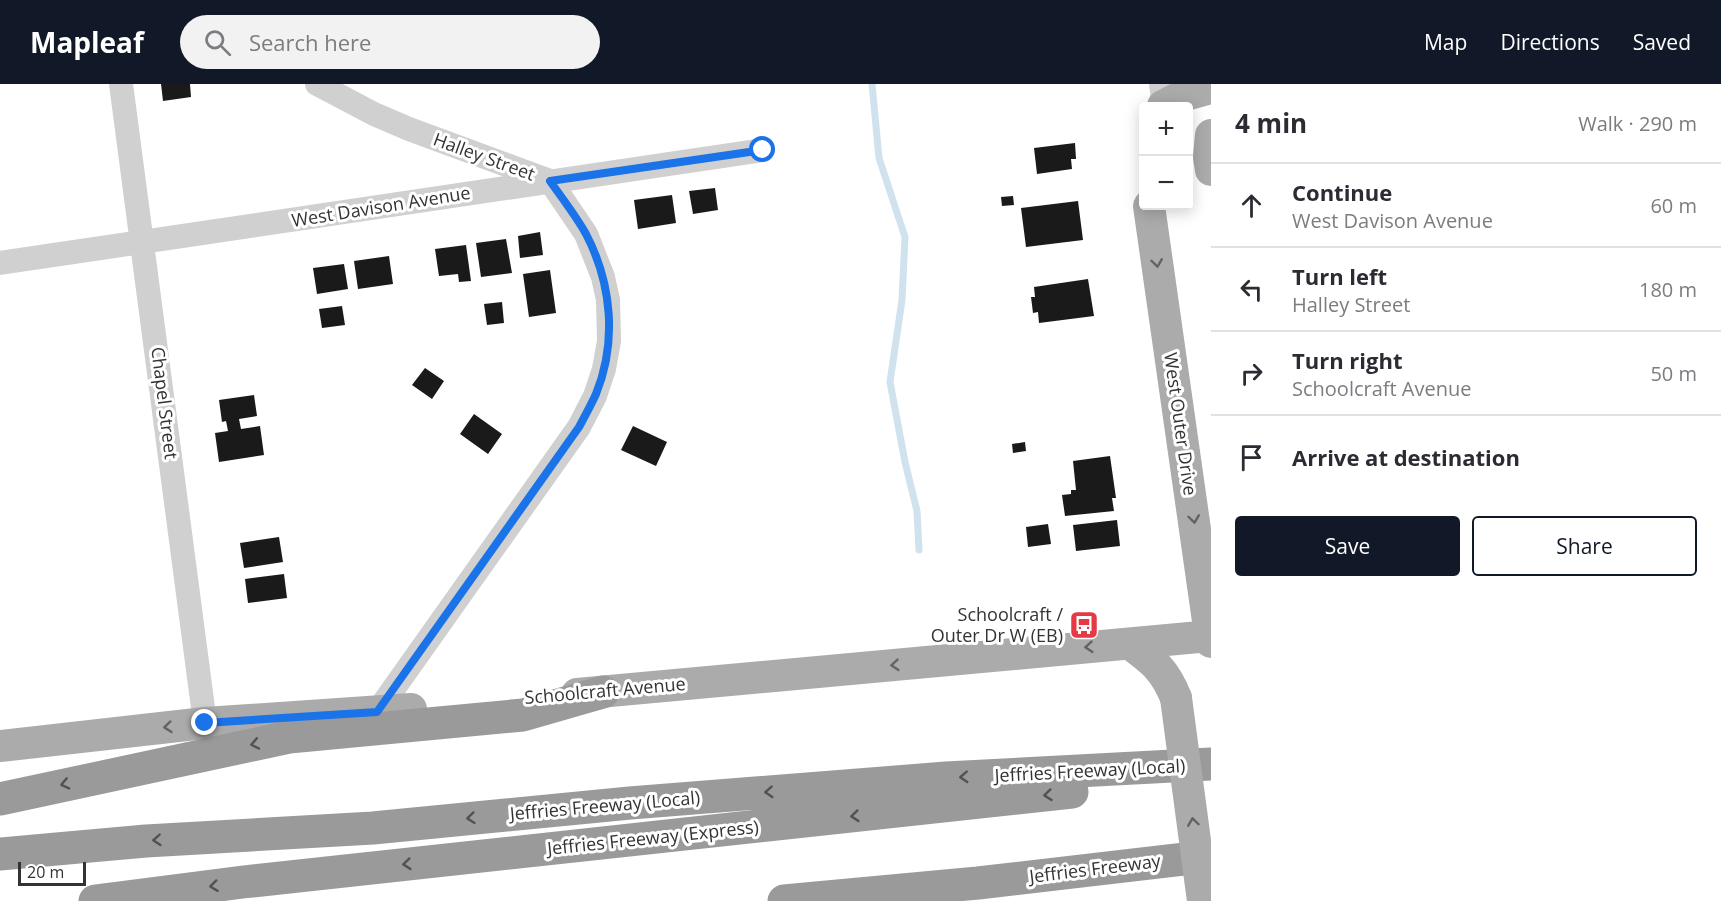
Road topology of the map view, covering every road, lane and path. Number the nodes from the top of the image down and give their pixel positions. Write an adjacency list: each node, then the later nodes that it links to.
1 (121, 84): 12 (street, Chapel Street)
2 (317, 84): 10 (street, Halley Street)
3 (1161, 84): 5 (street)
4 (1211, 88): 6 (main road)
5 (1163, 102)
6 (1171, 102)
7 (1211, 135): 9 (main road)
8 (763, 150): 10 (street, West Davison Avenue)
9 (1211, 170)
10 (550, 181): 12 (street, West Davison Avenue); 18 (street, Halley Street)
11 (1150, 210): 14 (main road, West Outer Drive, one-way to 14)
12 (143, 243): 13 (street, West Davison Avenue); 19 (street, Chapel Street)
13 (0, 263)
14 (1211, 636): 15 (main road, West Outer Drive); 16 (main road, Schoolcraft Avenue)
15 (1211, 642)
16 (1130, 644): 17 (main road, Schoolcraft Avenue, one-way to 17); 30 (main road, one-way to 16, bridge)
17 (603, 692): 18 (main road, Schoolcraft Avenue); 23 (highway, one-way to 23)
18 (377, 712): 19 (main road, Schoolcraft Avenue)
19 (205, 723): 20 (main road, Schoolcraft Avenue, one-way to 20)
20 (0, 746)
21 (1211, 764): 24 (highway, Jeffries Freeway (Local), one-way to 24)
22 (1211, 777): 27 (highway, Jeffries Freeway (Express), one-way to 27)
23 (0, 799)
24 (0, 854)
25 (1211, 856): 26 (highway, Jeffries Freeway)
26 (978, 883): 28 (highway); 29 (highway)
27 (94, 901)
28 (784, 901)
29 (872, 901)
30 (1203, 901)

